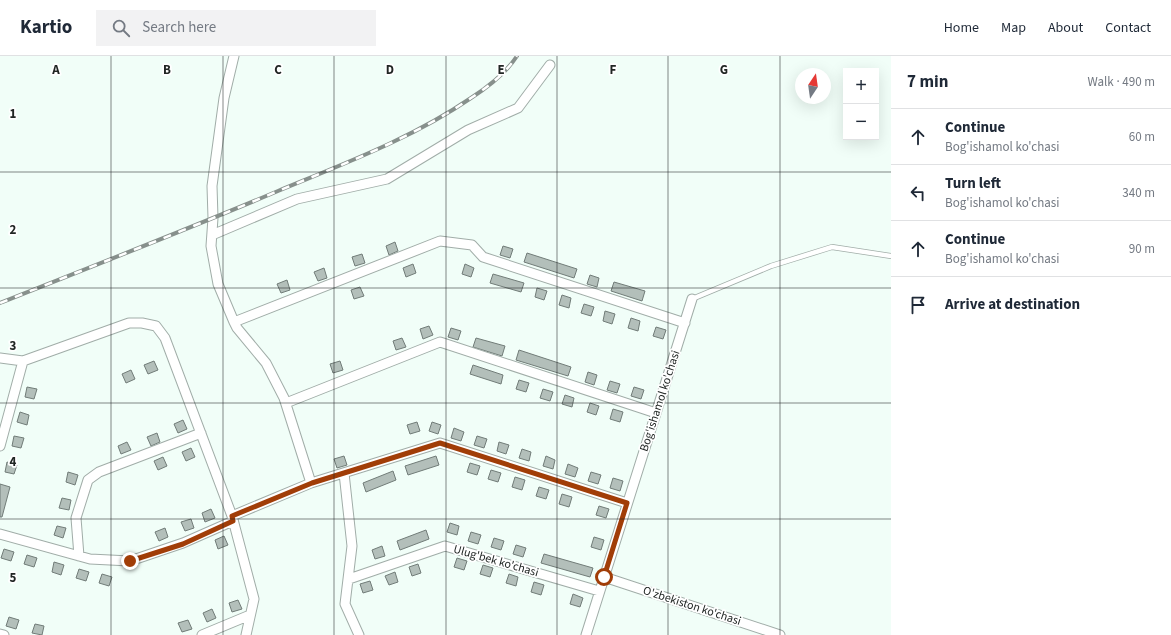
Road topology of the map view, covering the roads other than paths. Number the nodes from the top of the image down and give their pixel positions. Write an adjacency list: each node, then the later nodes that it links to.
1 (234, 56): 3 (street)
2 (550, 65): 3 (street)
3 (212, 235): 6 (street)
4 (891, 256): 5 (lane)
5 (692, 299): 7 (street, Bog'ishamol ko'chasi)
6 (234, 322): 7 (street); 10 (street)
7 (685, 323): 11 (street, Bog'ishamol ko'chasi)
8 (0, 358): 9 (street)
9 (23, 361): 12 (street); 13 (street)
10 (286, 403): 11 (street); 15 (street)
11 (656, 413): 16 (street, Bog'ishamol ko'chasi)
12 (201, 433): 17 (street); 19 (street)
13 (0, 446)
14 (344, 473): 15 (street); 16 (street); 21 (street)
15 (312, 483): 17 (street)
16 (627, 503): 20 (street, Bog'ishamol ko'chasi)
17 (232, 518): 19 (street); 23 (street)
18 (0, 534): 19 (street)
19 (79, 556)
20 (604, 577): 22 (street, Bog'ishamol ko'chasi); 30 (street, O'zbekiston ko'chasi)
21 (349, 579): 22 (street, Ulug'bek ko'chasi); 28 (street)
22 (599, 591): 29 (street, Bog'ishamol ko'chasi)
23 (250, 615): 26 (street); 27 (street)
24 (0, 634): 25 (street)
25 (4, 635)
26 (202, 635)
27 (246, 635)
28 (359, 635)
29 (586, 635)
30 (780, 635)

